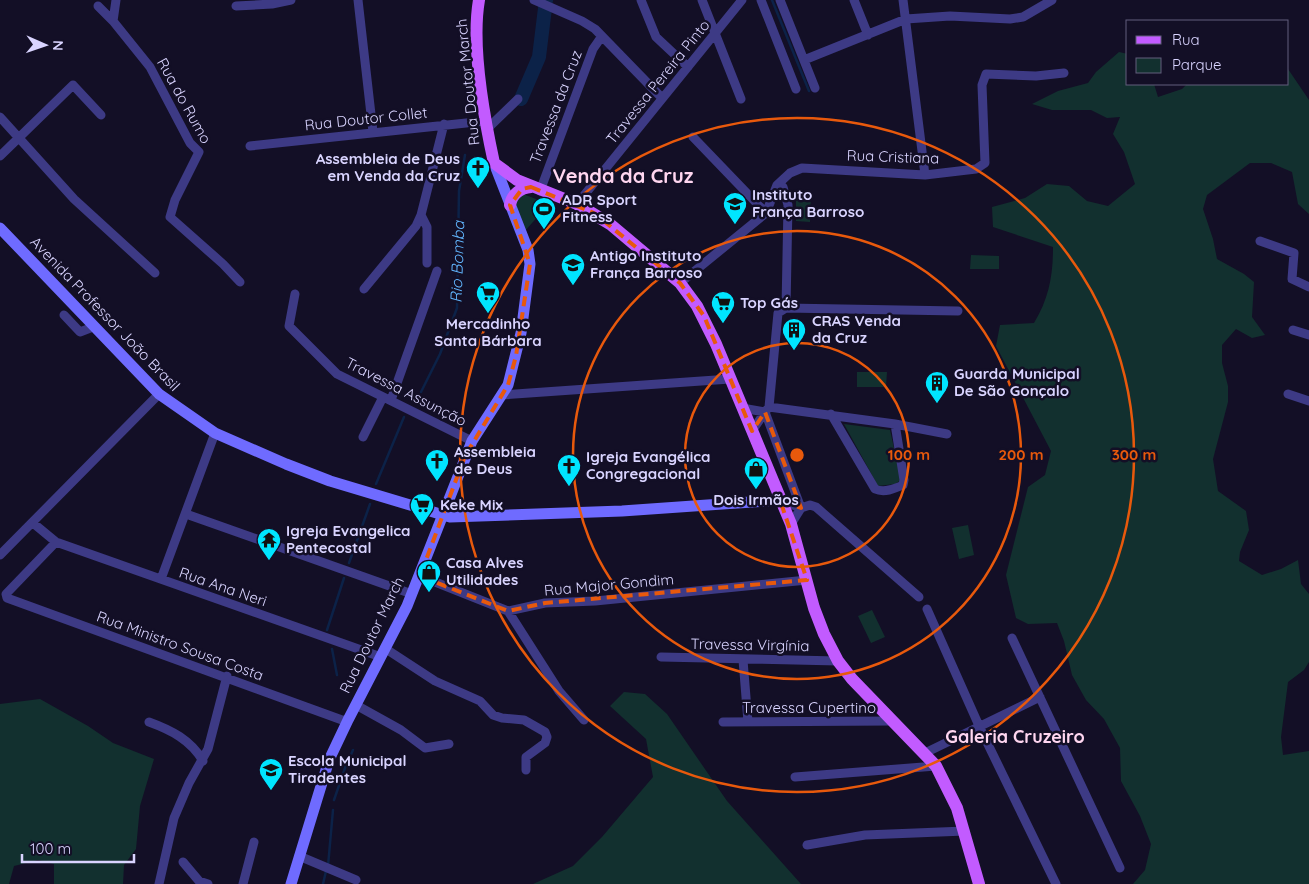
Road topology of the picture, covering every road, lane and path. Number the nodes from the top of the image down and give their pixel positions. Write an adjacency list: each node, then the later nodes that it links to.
1 (116, 0): 17 (street)
2 (291, 0): 15 (street)
3 (358, 0): 33 (street)
4 (479, 0): 32 (main road, Rua Doutor March)
5 (641, 0): 22 (street)
6 (702, 0): 18 (street)
7 (742, 0): 18 (street, Travessa Pereira Pinto)
8 (761, 0): 25 (street)
9 (780, 0): 21 (street)
10 (854, 0): 19 (street)
11 (903, 0): 16 (street)
12 (1052, 0): 16 (street)
13 (546, 3): 20 (street)
14 (98, 6): 17 (street)
15 (236, 6)
16 (906, 19): 19 (street); 39 (street)
17 (113, 21): 51 (street, Rua do Rumo)
18 (716, 34): 22 (street, Travessa Pereira Pinto); 28 (street)
19 (868, 35): 21 (street)
20 (602, 36): 26 (street); 41 (street, Travessa da Cruz)
21 (804, 60): 24 (street)
22 (688, 67): 26 (street, Travessa Pereira Pinto)
23 (1064, 73): 39 (street, Rua Cristiana)
24 (815, 88)
25 (796, 89)
26 (662, 98): 42 (street, Travessa Pereira Pinto)
27 (518, 99): 32 (street)
28 (741, 99)
29 (100, 115): 35 (street)
30 (0, 117): 35 (street)
31 (444, 124): 32 (street, Rua Doutor Collet); 33 (street, Rua Doutor Collet); 45 (street)
32 (486, 125): 38 (main road, Rua Doutor March)
33 (373, 132): 36 (street, Rua Doutor Collet)
34 (693, 137): 44 (street)
35 (20, 138): 37 (street); 50 (street)
36 (250, 146)
37 (0, 156)
38 (494, 163): 41 (main road); 43 (main road, Rua Doutor March)
39 (925, 175): 44 (street, Rua Cristiana)
40 (783, 188): 56 (street)
41 (536, 189): 42 (main road); 43 (main road)
42 (576, 204): 52 (main road)
43 (510, 205): 65 (main road, Rua Doutor March)
44 (766, 213): 52 (street, Rua Cristiana)
45 (421, 215): 48 (street); 54 (street)
46 (0, 228): 59 (main road, Avenida Professor João Brasil)
47 (1260, 241): 53 (street)
48 (427, 264)
49 (437, 271): 66 (street)
50 (155, 273)
51 (240, 282)
52 (680, 283): 62 (main road)
53 (1309, 287)
54 (364, 289)
55 (295, 294): 66 (street, Travessa Assunção)
56 (786, 308): 57 (street); 69 (street)
57 (958, 311)
58 (64, 315): 59 (street)
59 (93, 327): 63 (main road, Avenida Professor João Brasil)
60 (1292, 330): 61 (street)
61 (1309, 335)
62 (730, 379): 65 (street); 68 (main road)
63 (159, 394): 73 (main road, Avenida Professor João Brasil); 81 (street)
64 (1288, 394): 67 (street)
65 (501, 396): 76 (main road, Rua Doutor March)
66 (387, 398): 75 (street); 76 (street, Travessa Assunção)
67 (1309, 401)
68 (742, 408): 69 (street); 72 (main road)
69 (767, 409): 70 (street); 72 (street); 78 (street)
70 (831, 414): 71 (street); 71 (street)
71 (895, 424): 74 (street)
72 (752, 431): 77 (main road)
73 (215, 433): 79 (street); 80 (main road, Avenida Professor João Brasil)
74 (948, 434)
75 (363, 437)
76 (472, 441): 80 (main road, Rua Doutor March)
77 (780, 500): 78 (street); 80 (main road, Avenida Professor João Brasil); 82 (main road)
78 (801, 508): 82 (street); 89 (street)
79 (186, 514): 86 (street); 88 (street)
80 (442, 516): 85 (main road, Rua Doutor March)
81 (33, 523): 83 (street, Rua Ana Neri); 84 (street)
82 (791, 524): 87 (main road)
83 (56, 542): 86 (street, Rua Ana Neri); 97 (street, Rua Ministro Sousa Costa)
84 (0, 555)
85 (420, 576): 88 (main road, Rua Doutor March); 91 (street)
86 (161, 579): 93 (street, Rua Ana Neri)
87 (807, 580): 91 (street, Rua Major Gondim); 96 (main road)
88 (412, 594): 93 (main road, Rua Doutor March)
89 (919, 597)
90 (927, 609): 106 (street)
91 (508, 611): 101 (street)
92 (1012, 638): 98 (street)
93 (384, 653): 99 (main road, Rua Doutor March); 111 (street, Rua Ana Neri)
94 (662, 657): 95 (street, Travessa Virgínia)
95 (743, 660): 96 (street, Travessa Virgínia); 105 (street)
96 (838, 661): 102 (main road)
97 (227, 676): 100 (street, Rua Ministro Sousa Costa); 109 (street)
98 (1040, 697): 106 (street); 118 (street)
99 (356, 705): 100 (main road, Rua Doutor March); 107 (street)
100 (348, 720): 116 (main road, Rua Doutor March)
101 (584, 720)
102 (894, 721): 105 (street, Travessa Cupertino); 108 (main road)
103 (149, 722): 109 (street)
104 (723, 722): 105 (street, Travessa Cupertino)
105 (748, 722)
106 (980, 728): 108 (street); 125 (street)
107 (449, 744)
108 (925, 754): 110 (main road)
109 (203, 761): 120 (street)
110 (936, 766): 112 (street); 113 (main road)
111 (526, 770)
112 (795, 777)
113 (965, 831): 115 (street); 124 (main road)
114 (254, 842): 122 (street)
115 (807, 845)
116 (299, 856): 119 (street); 123 (main road, Rua Doutor March)
117 (183, 862): 121 (street)
118 (1120, 868)
119 (356, 880)
120 (159, 884)
121 (208, 884)
122 (243, 884)
123 (291, 884)
124 (979, 884)
125 (1056, 884)

